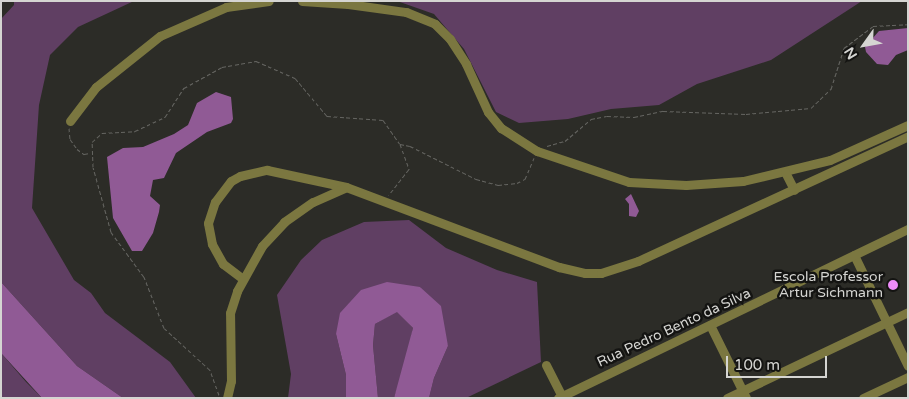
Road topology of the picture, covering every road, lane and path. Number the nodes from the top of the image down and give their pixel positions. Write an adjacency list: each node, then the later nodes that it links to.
1 (269, 1): 4 (street)
2 (302, 1): 8 (street)
3 (908, 24): 8 (path)
4 (70, 121): 9 (path)
5 (908, 125): 10 (street)
6 (908, 136): 12 (street)
7 (400, 144): 8 (path); 9 (path); 13 (path)
8 (536, 151): 10 (street)
9 (91, 153): 25 (path)
10 (785, 172): 12 (street)
11 (346, 187): 13 (street); 16 (street); 16 (street)
12 (794, 190): 13 (street)
13 (384, 202)
14 (908, 229): 15 (street, Rua Pedro Bento da Silva)
15 (854, 255): 18 (street); 19 (street, Rua Pedro Bento da Silva)
16 (243, 280): 26 (street)
17 (908, 312): 18 (street)
18 (886, 322): 21 (street); 23 (street)
19 (710, 325): 23 (street); 24 (street, Rua Pedro Bento da Silva)
20 (546, 365): 24 (street)
21 (908, 366)
22 (908, 377): 28 (street)
23 (744, 394): 27 (street)
24 (561, 397)
25 (222, 398)
26 (227, 398)
27 (727, 398)
28 (863, 398)

